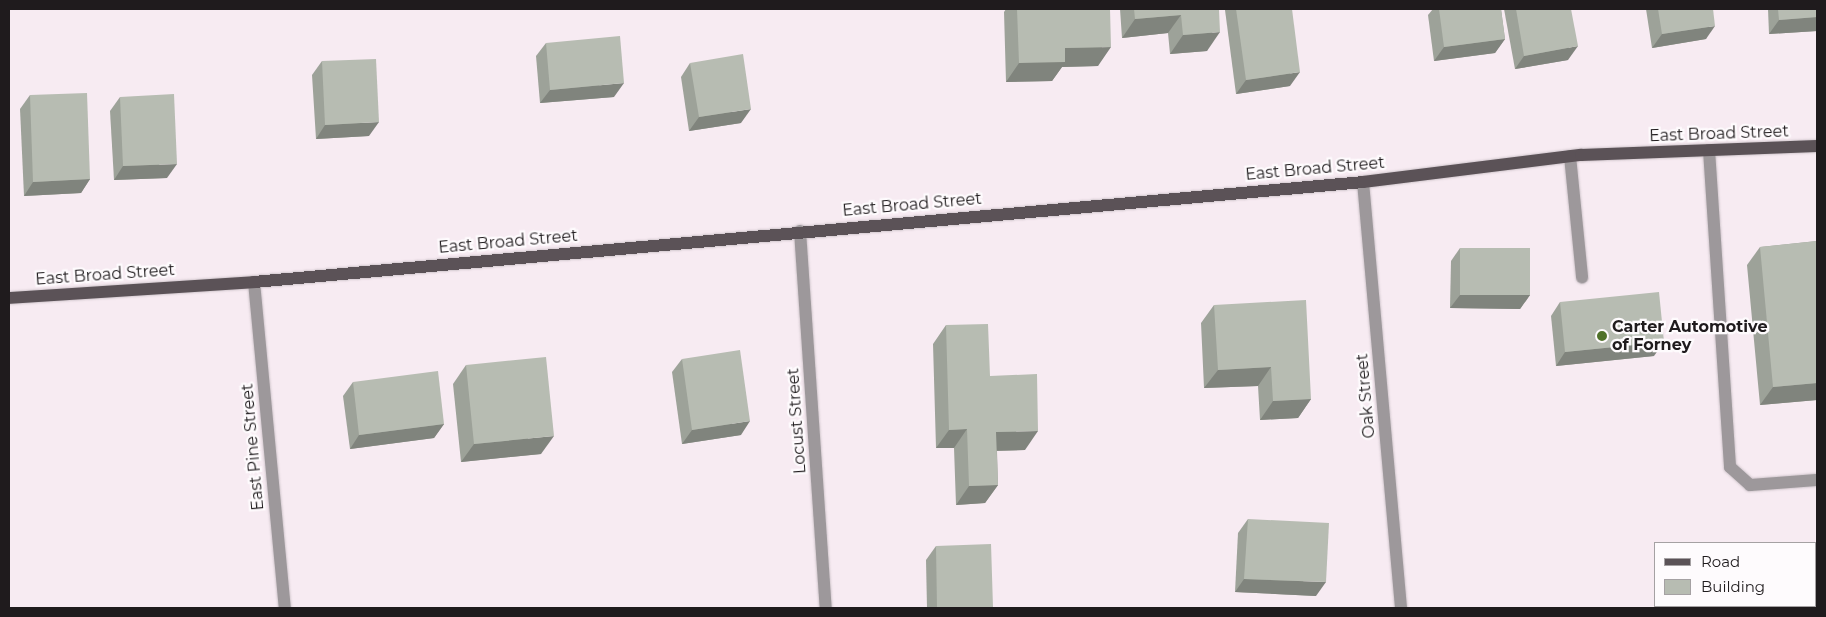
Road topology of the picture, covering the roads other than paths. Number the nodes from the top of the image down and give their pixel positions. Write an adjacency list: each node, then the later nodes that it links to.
1 (1817, 146): 2 (main road, East Broad Street)
2 (1709, 150): 3 (main road, East Broad Street); 9 (street)
3 (1570, 156): 4 (main road, East Broad Street); 6 (street)
4 (1363, 182): 5 (main road, East Broad Street); 12 (street, Oak Street)
5 (800, 231): 7 (main road, East Broad Street); 11 (street, Locust Street)
6 (1582, 277)
7 (254, 282): 8 (main road, East Broad Street); 10 (street, East Pine Street)
8 (9, 298)
9 (1817, 480)
10 (285, 608)
11 (826, 608)
12 (1401, 608)

